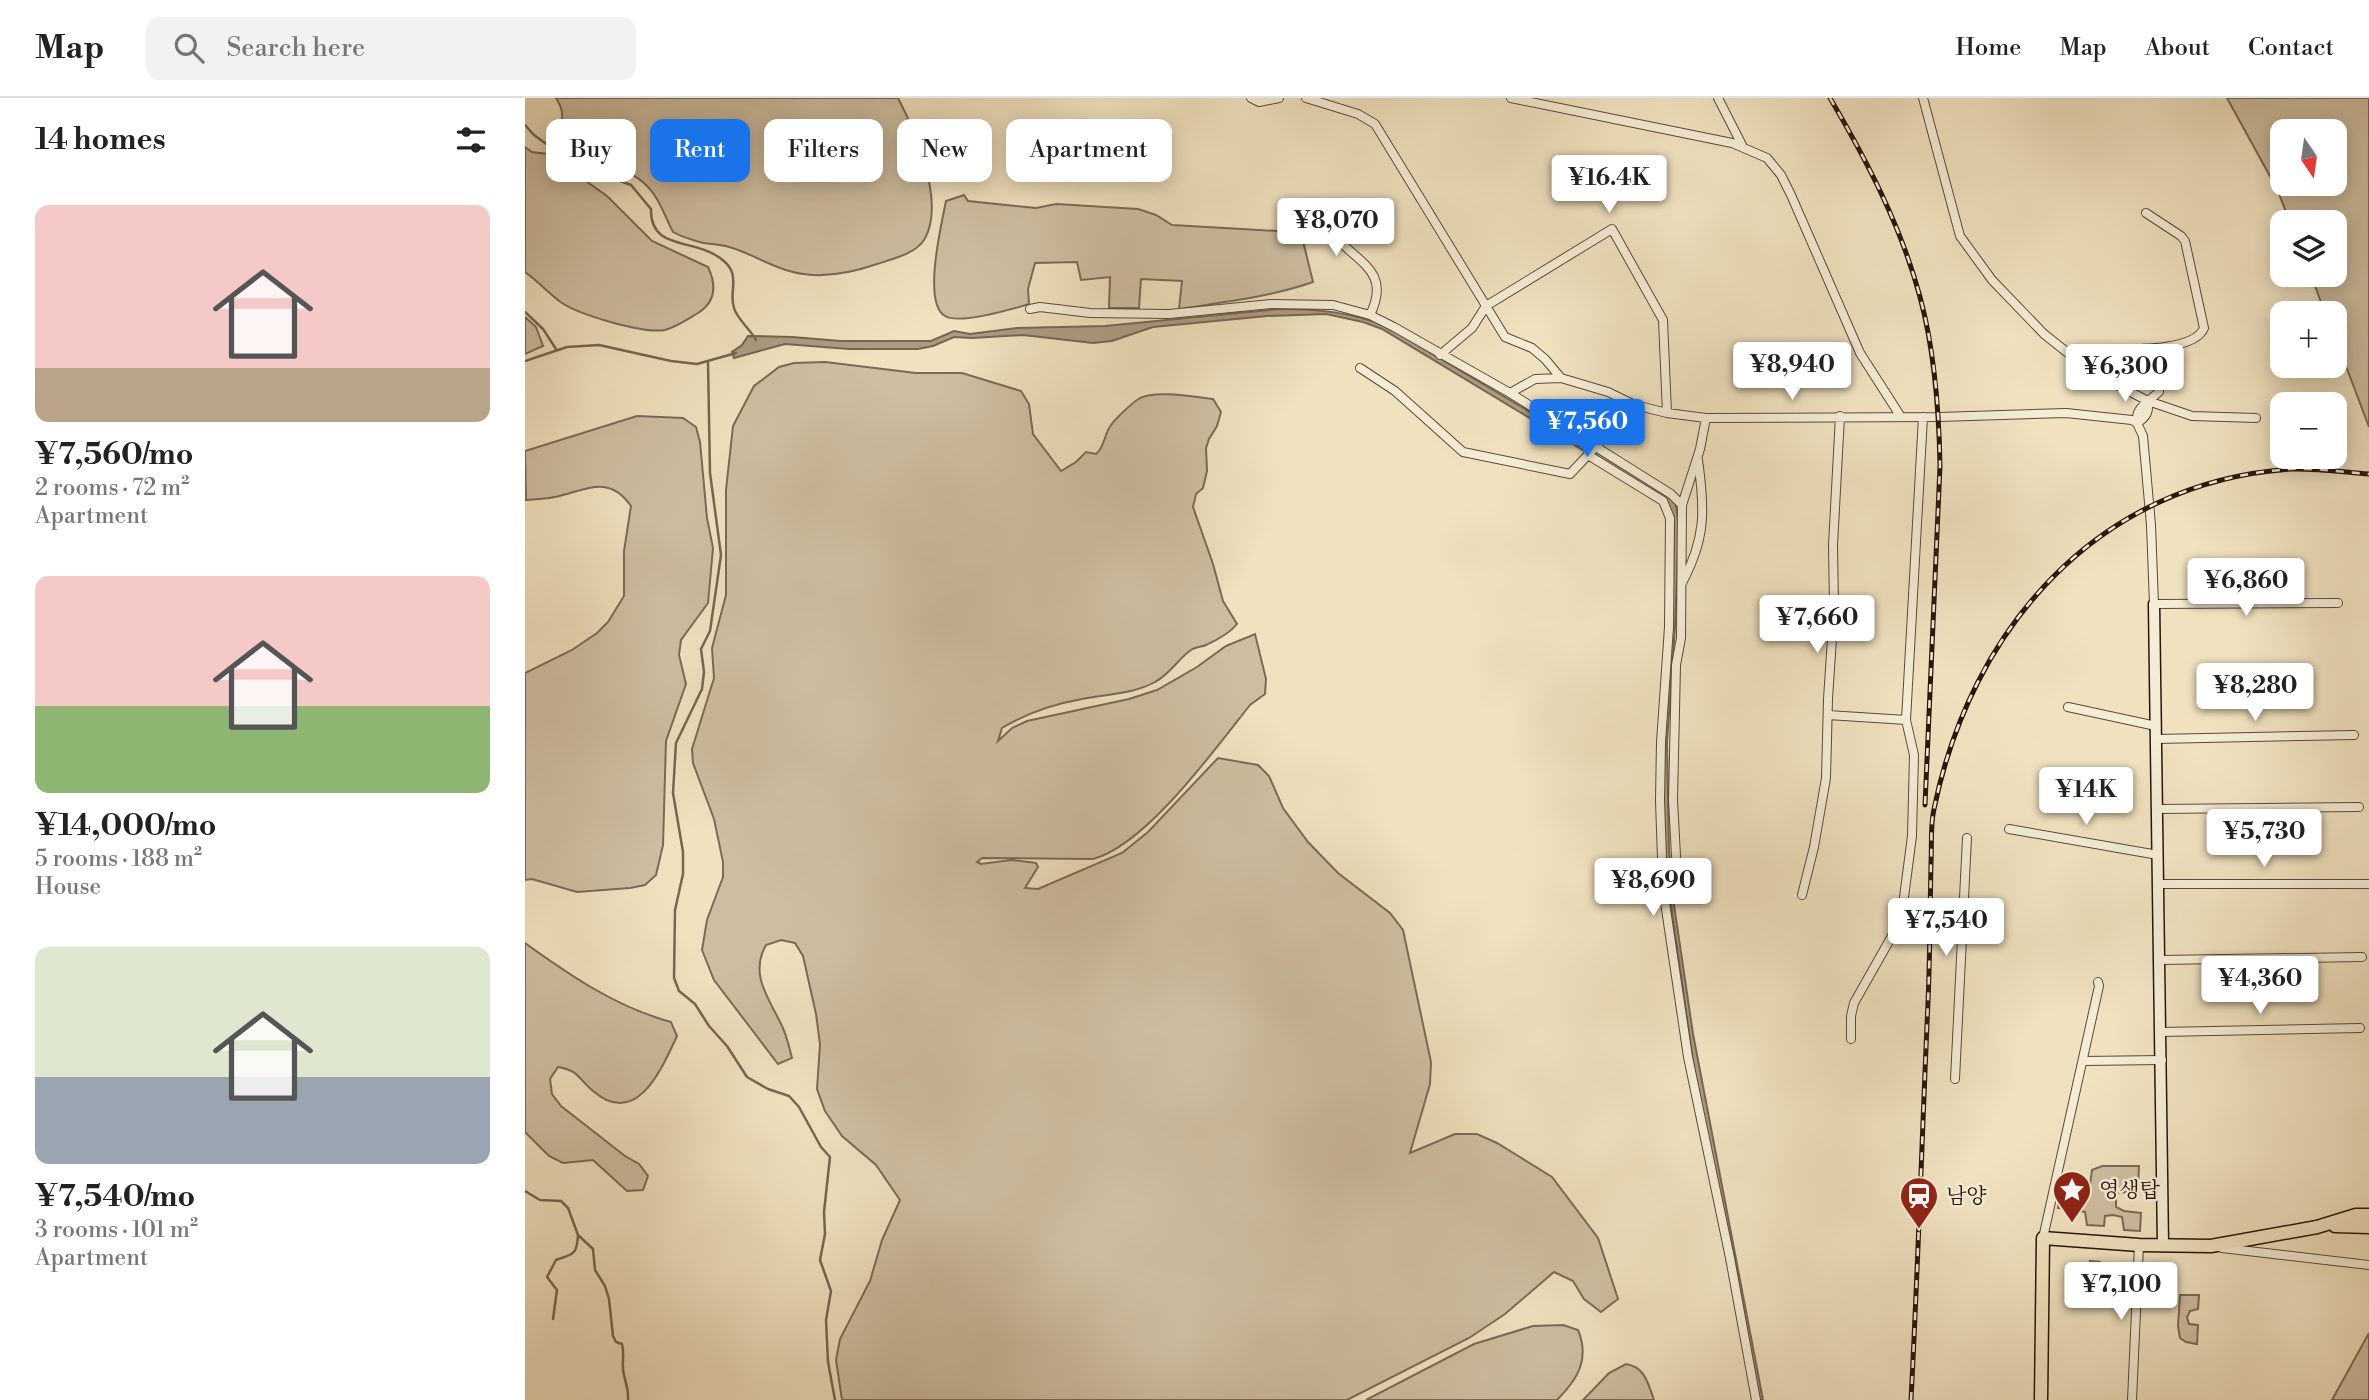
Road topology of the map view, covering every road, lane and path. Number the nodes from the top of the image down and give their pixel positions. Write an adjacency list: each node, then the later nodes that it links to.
1 (1251, 98): 2 (street)
2 (1279, 98)
3 (1306, 98): 10 (street)
4 (1511, 98): 7 (street)
5 (1718, 98): 7 (street)
6 (1923, 98): 19 (street)
7 (1743, 146): 23 (street)
8 (1303, 203): 12 (street)
9 (2146, 213): 13 (street)
10 (1486, 306): 15 (street); 17 (street); 21 (street)
11 (1030, 309): 12 (street)
12 (1370, 315): 15 (street)
13 (2155, 348): 14 (street); 19 (street)
14 (2098, 350)
15 (1440, 355): 18 (street)
16 (1360, 368): 28 (street)
17 (1561, 378): 18 (street); 20 (street)
18 (1510, 393): 28 (street)
19 (2148, 401): 26 (street); 27 (street)
20 (1635, 405): 21 (street); 28 (street)
21 (1667, 413): 25 (street)
22 (1840, 416): 23 (street); 25 (street); 35 (street)
23 (1901, 416): 24 (street)
24 (1923, 417): 27 (street); 36 (street)
25 (1706, 418): 29 (street)
26 (2256, 418)
27 (2137, 422): 33 (street)
28 (1591, 452): 30 (street); 66 (street)
29 (1698, 457): 30 (street); 31 (street)
30 (1682, 505): 31 (street)
31 (1681, 586): 45 (street)
32 (2338, 603): 33 (street)
33 (2154, 604): 37 (street)
34 (2069, 707): 37 (street)
35 (1828, 715): 36 (street); 48 (street)
36 (1906, 720): 54 (street)
37 (2156, 726): 39 (street)
38 (2354, 735): 39 (street)
39 (2156, 739): 41 (street)
40 (2360, 807): 41 (street)
41 (2158, 808): 44 (street)
42 (2009, 829): 44 (street)
43 (1967, 838): 57 (street)
44 (2158, 855): 46 (street)
45 (1676, 856)
46 (2159, 884): 47 (street); 50 (street)
47 (2369, 884)
48 (1803, 895)
49 (2362, 957): 50 (street)
50 (2160, 960): 53 (street)
51 (2098, 982): 56 (street)
52 (2360, 1028): 53 (street)
53 (2161, 1032): 55 (street)
54 (1851, 1040)
55 (2162, 1060): 56 (street); 63 (street)
56 (2083, 1061): 61 (street)
57 (1955, 1079)
58 (2369, 1215): 59 (main road)
59 (2317, 1227): 60 (main road); 64 (main road)
60 (2369, 1227)
61 (2043, 1238): 62 (main road); 67 (main road)
62 (2139, 1245): 63 (main road); 68 (street)
63 (2163, 1245): 64 (main road)
64 (2211, 1246): 65 (street)
65 (2369, 1265)
66 (1756, 1400)
67 (2041, 1400)
68 (2132, 1400)

